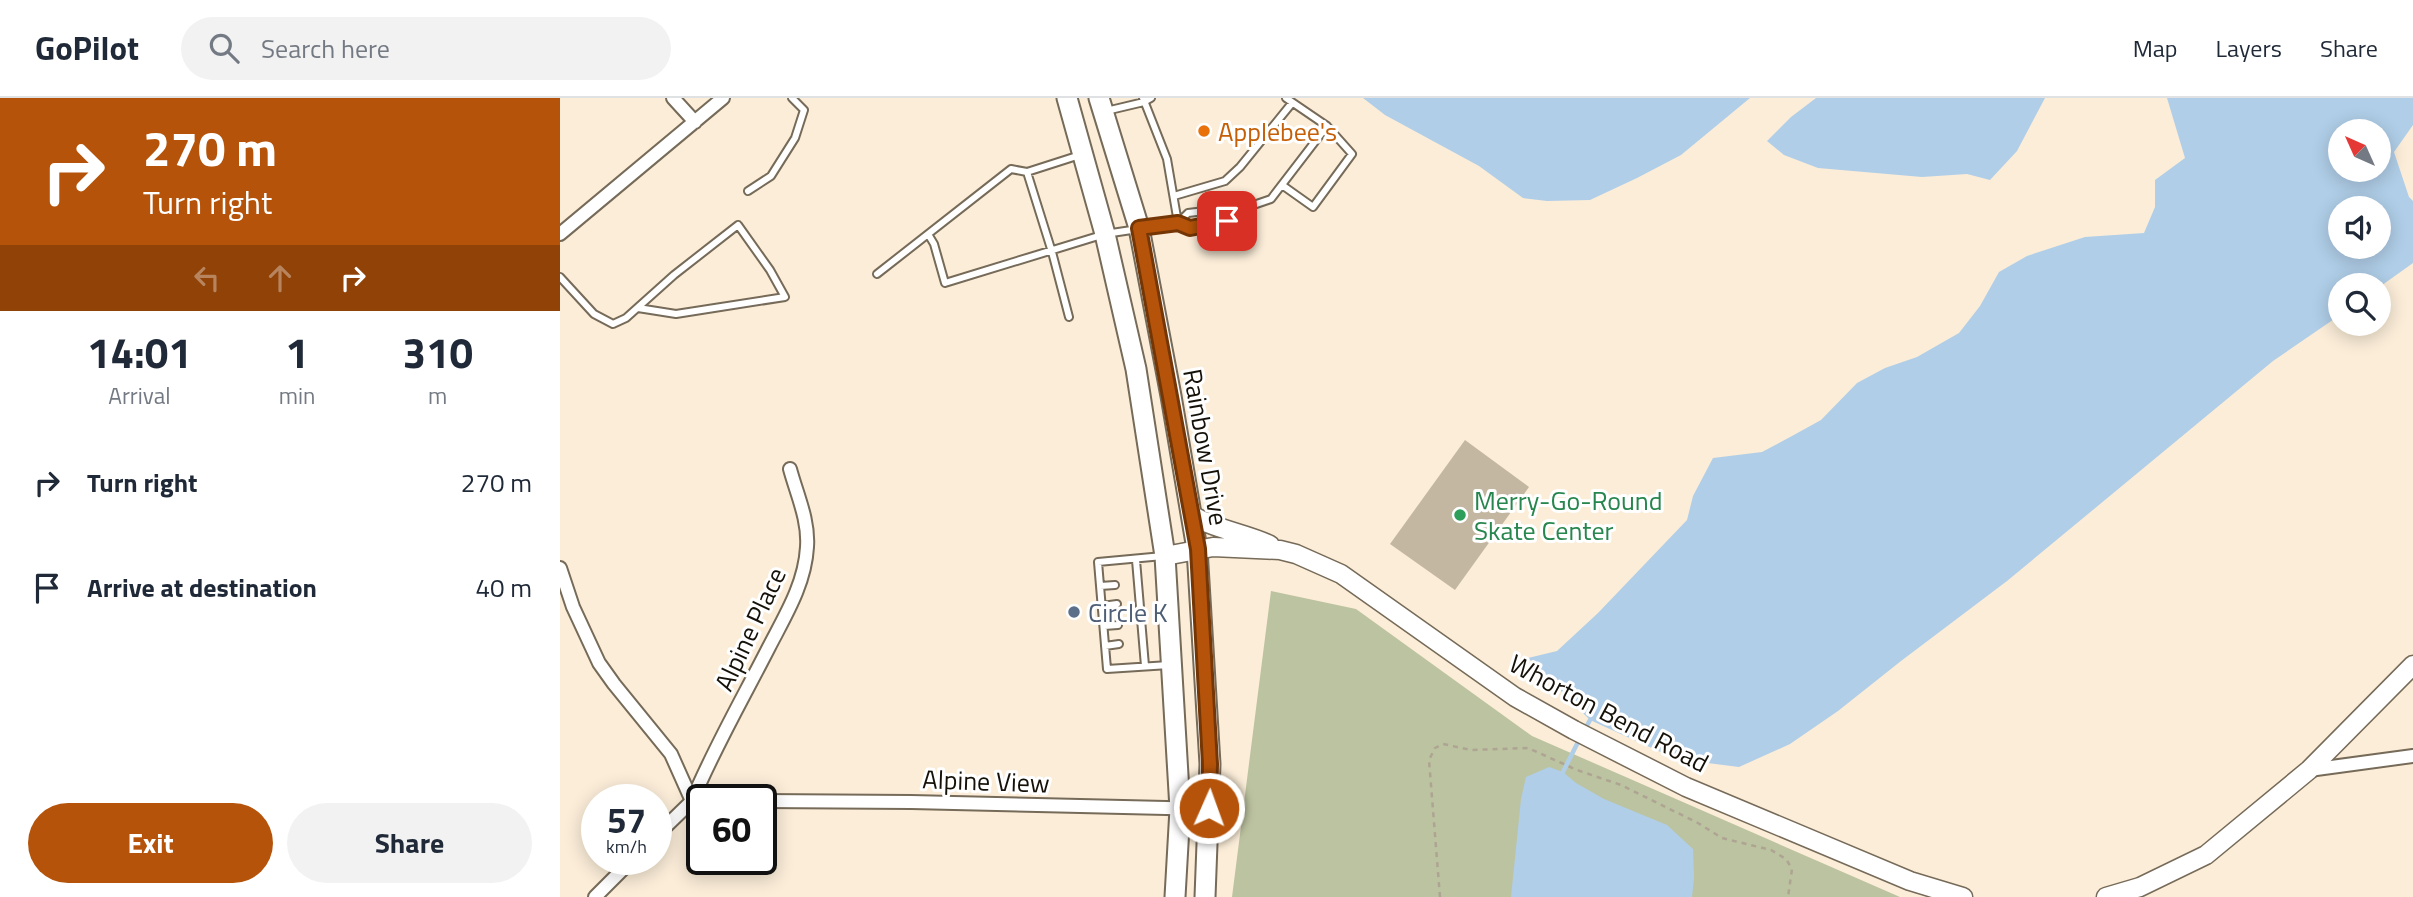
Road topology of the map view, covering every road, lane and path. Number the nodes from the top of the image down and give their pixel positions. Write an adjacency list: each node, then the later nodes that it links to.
1 (673, 98): 8 (street)
2 (723, 98): 8 (street)
3 (792, 98): 13 (lane)
4 (1067, 98): 10 (main road)
5 (1146, 99): 7 (lane); 14 (lane)
6 (1289, 100): 9 (lane); 14 (lane)
7 (1101, 105): 17 (main road, Rainbow Drive)
8 (695, 122): 18 (street)
9 (1327, 126): 12 (lane); 12 (lane)
10 (1084, 154): 11 (lane); 20 (main road)
11 (1027, 172): 19 (lane); 21 (lane)
12 (1282, 185): 15 (lane)
13 (748, 191)
14 (1174, 196): 16 (lane)
15 (1233, 212): 16 (lane); 16 (lane)
16 (1178, 223): 17 (lane)
17 (1139, 228): 20 (lane); 27 (main road, Rainbow Drive)
18 (560, 234)
19 (928, 234): 21 (lane); 22 (lane)
20 (1105, 234): 21 (lane); 30 (main road)
21 (1052, 251): 25 (lane)
22 (877, 274)
23 (560, 277): 24 (lane)
24 (638, 308): 24 (lane)
25 (1069, 317)
26 (790, 469): 47 (street, Alpine Place)
27 (1192, 515): 28 (main road, Rainbow Drive); 29 (main road)
28 (1198, 549): 29 (main road, Whorton Bend Road); 30 (main road, Whorton Bend Road); 49 (main road, Rainbow Drive)
29 (1280, 550): 59 (main road, Whorton Bend Road)
30 (1165, 556): 31 (lane); 41 (main road)
31 (1136, 559): 34 (lane); 43 (lane)
32 (560, 568): 46 (street)
33 (1115, 585): 34 (lane)
34 (1100, 586): 36 (lane)
35 (1117, 604): 36 (lane)
36 (1102, 606): 38 (lane)
37 (1118, 625): 38 (lane)
38 (1104, 626): 40 (lane)
39 (1119, 644): 40 (lane)
40 (1105, 646): 43 (lane)
41 (1173, 665): 43 (lane); 50 (main road)
42 (2413, 665): 45 (main road)
43 (1145, 666)
44 (2413, 756): 45 (street)
45 (2309, 770): 60 (main road)
46 (688, 784)
47 (701, 784)
48 (777, 802): 50 (street, Alpine View)
49 (1209, 808): 50 (street, Alpine View); 56 (main road, Rainbow Drive)
50 (1180, 809): 55 (main road)
51 (686, 810): 52 (street)
52 (672, 822)
53 (617, 875): 54 (street)
54 (595, 897)
55 (1175, 897)
56 (1205, 897)
57 (1440, 897): 58 (path)
58 (1787, 897)
59 (1963, 897)
60 (2106, 897)

